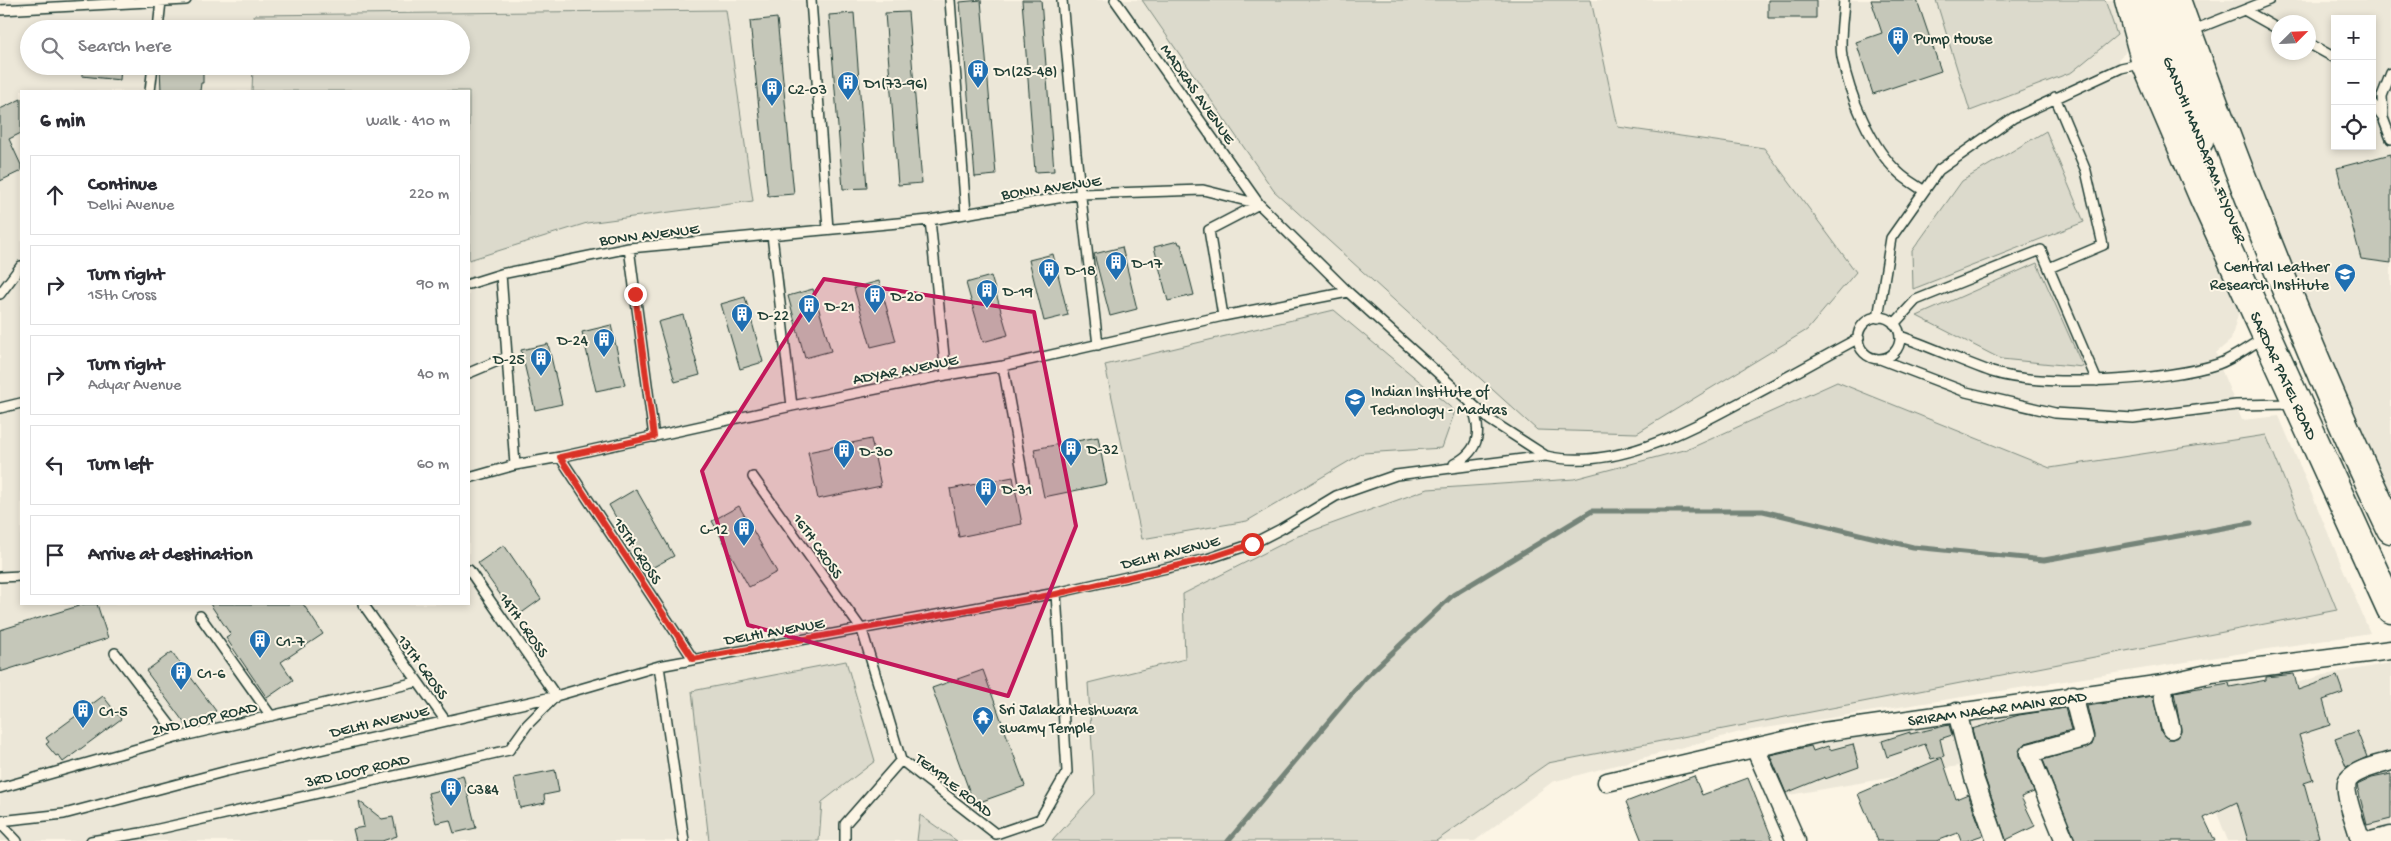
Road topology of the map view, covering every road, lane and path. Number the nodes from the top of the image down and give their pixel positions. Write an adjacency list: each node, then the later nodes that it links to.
1 (186, 0): 11 (lane)
2 (812, 0): 32 (lane)
3 (950, 0): 30 (lane)
4 (1062, 0): 28 (lane)
5 (1115, 0): 29 (lane, MADRAS AVENUE)
6 (1844, 0): 27 (lane)
7 (2129, 0): 19 (main road, SARDAR PATEL ROAD)
8 (2152, 0): 54 (main road, GANDHI MANDAPAM FLYOVER)
9 (2176, 0): 16 (main road, SARDAR PATEL ROAD)
10 (2269, 0): 13 (lane)
11 (161, 1): 12 (lane); 14 (lane)
12 (0, 10)
13 (2246, 11): 15 (lane); 16 (lane)
14 (159, 20)
15 (2271, 25)
16 (2187, 32): 60 (main road, SARDAR PATEL ROAD)
17 (2316, 47): 18 (lane)
18 (2331, 56)
19 (2146, 63): 23 (lane); 45 (main road, SARDAR PATEL ROAD)
20 (2391, 73): 25 (lane)
21 (152, 75): 22 (lane)
22 (150, 90)
23 (2054, 97): 27 (lane); 36 (lane)
24 (2373, 105): 25 (lane)
25 (2383, 118): 26 (lane)
26 (2391, 139)
27 (1924, 191): 42 (lane)
28 (1081, 194): 29 (lane, BONN AVENUE); 30 (lane, BONN AVENUE); 47 (lane)
29 (1259, 204): 39 (lane); 41 (lane)
30 (966, 214): 31 (lane, BONN AVENUE)
31 (930, 220): 32 (lane, BONN AVENUE); 52 (lane)
32 (828, 228): 33 (lane, BONN AVENUE)
33 (772, 235): 34 (lane, BONN AVENUE); 57 (lane)
34 (629, 248): 37 (lane, BONN AVENUE); 59 (lane)
35 (20, 267): 40 (lane)
36 (2049, 268): 43 (lane); 53 (lane)
37 (501, 274): 38 (lane, BONN AVENUE); 48 (lane)
38 (470, 284)
39 (1348, 292): 41 (lane, ADYAR AVENUE); 55 (lane)
40 (0, 294)
41 (1223, 316): 47 (lane, ADYAR AVENUE)
42 (1878, 318): 43 (lane); 46 (lane)
43 (1894, 324): 44 (lane)
44 (1900, 336): 49 (lane); 53 (lane)
45 (2266, 336): 53 (lane); 54 (main road, SARDAR PATEL ROAD)
46 (1859, 338): 49 (lane); 62 (lane)
47 (1098, 345): 50 (lane, ADYAR AVENUE)
48 (507, 357): 51 (lane); 64 (lane)
49 (1880, 359): 54 (lane)
50 (1003, 366): 52 (lane, ADYAR AVENUE); 68 (lane)
51 (470, 373)
52 (946, 375): 57 (lane, ADYAR AVENUE)
53 (2097, 381)
54 (2307, 400): 60 (main road, GANDHI MANDAPAM FLYOVER); 61 (main road, GANDHI MANDAPAM FLYOVER)
55 (1470, 402): 62 (lane); 65 (lane)
56 (20, 404): 58 (lane)
57 (792, 406): 59 (lane, ADYAR AVENUE)
58 (0, 408)
59 (654, 437): 63 (lane, ADYAR AVENUE)
60 (2348, 437): 69 (main road, SARDAR PATEL ROAD)
61 (2321, 453): 75 (main road, SARDAR PATEL ROAD)
62 (1546, 456): 65 (lane, DELHI AVENUE)
63 (560, 457): 64 (lane, ADYAR AVENUE); 80 (lane, 15TH CROSS)
64 (515, 465): 67 (lane, ADYAR AVENUE)
65 (1448, 467): 73 (lane, DELHI AVENUE)
66 (753, 477): 77 (lane, 16TH CROSS)
67 (470, 478)
68 (1025, 488)
69 (2391, 529)
70 (470, 571): 84 (lane, 14TH CROSS)
71 (20, 576): 72 (lane)
72 (0, 578)
73 (1056, 594): 77 (lane, DELHI AVENUE); 92 (lane, TEMPLE ROAD)
74 (363, 605): 82 (lane, 13TH CROSS)
75 (2391, 609)
76 (200, 616): 87 (lane)
77 (862, 630): 80 (lane, DELHI AVENUE); 92 (lane, TEMPLE ROAD)
78 (2391, 650): 83 (street, SRIRAM NAGAR MAIN ROAD)
79 (115, 653): 90 (lane)
80 (693, 659): 81 (lane, DELHI AVENUE)
81 (659, 666): 84 (lane, DELHI AVENUE); 101 (lane)
82 (417, 682): 87 (lane, 2ND LOOP ROAD); 88 (lane, 13TH CROSS)
83 (2163, 684): 85 (street, SRIRAM NAGAR MAIN ROAD); 89 (street)
84 (556, 696): 88 (lane, DELHI AVENUE); 98 (lane, 3RD LOOP ROAD)
85 (2073, 696): 86 (street, SRIRAM NAGAR MAIN ROAD); 105 (street)
86 (1957, 712): 91 (street, SRIRAM NAGAR MAIN ROAD); 104 (street)
87 (271, 716): 90 (lane, 2ND LOOP ROAD)
88 (445, 720): 96 (lane, DELHI AVENUE)
89 (2172, 730)
90 (179, 737): 95 (lane, 2ND LOOP ROAD)
91 (1755, 748): 94 (street, SRIRAM NAGAR MAIN ROAD); 103 (street)
92 (901, 760): 102 (lane)
93 (2391, 761): 106 (street)
94 (1607, 782)
95 (0, 788)
96 (0, 822): 99 (lane)
97 (2391, 836): 107 (street)
98 (142, 837): 100 (lane, 3RD LOOP ROAD)
99 (17, 841)
100 (91, 841)
101 (684, 841)
102 (845, 841)
103 (1796, 841)
104 (1996, 841)
105 (2065, 841)
106 (2367, 841)
107 (2371, 841)

